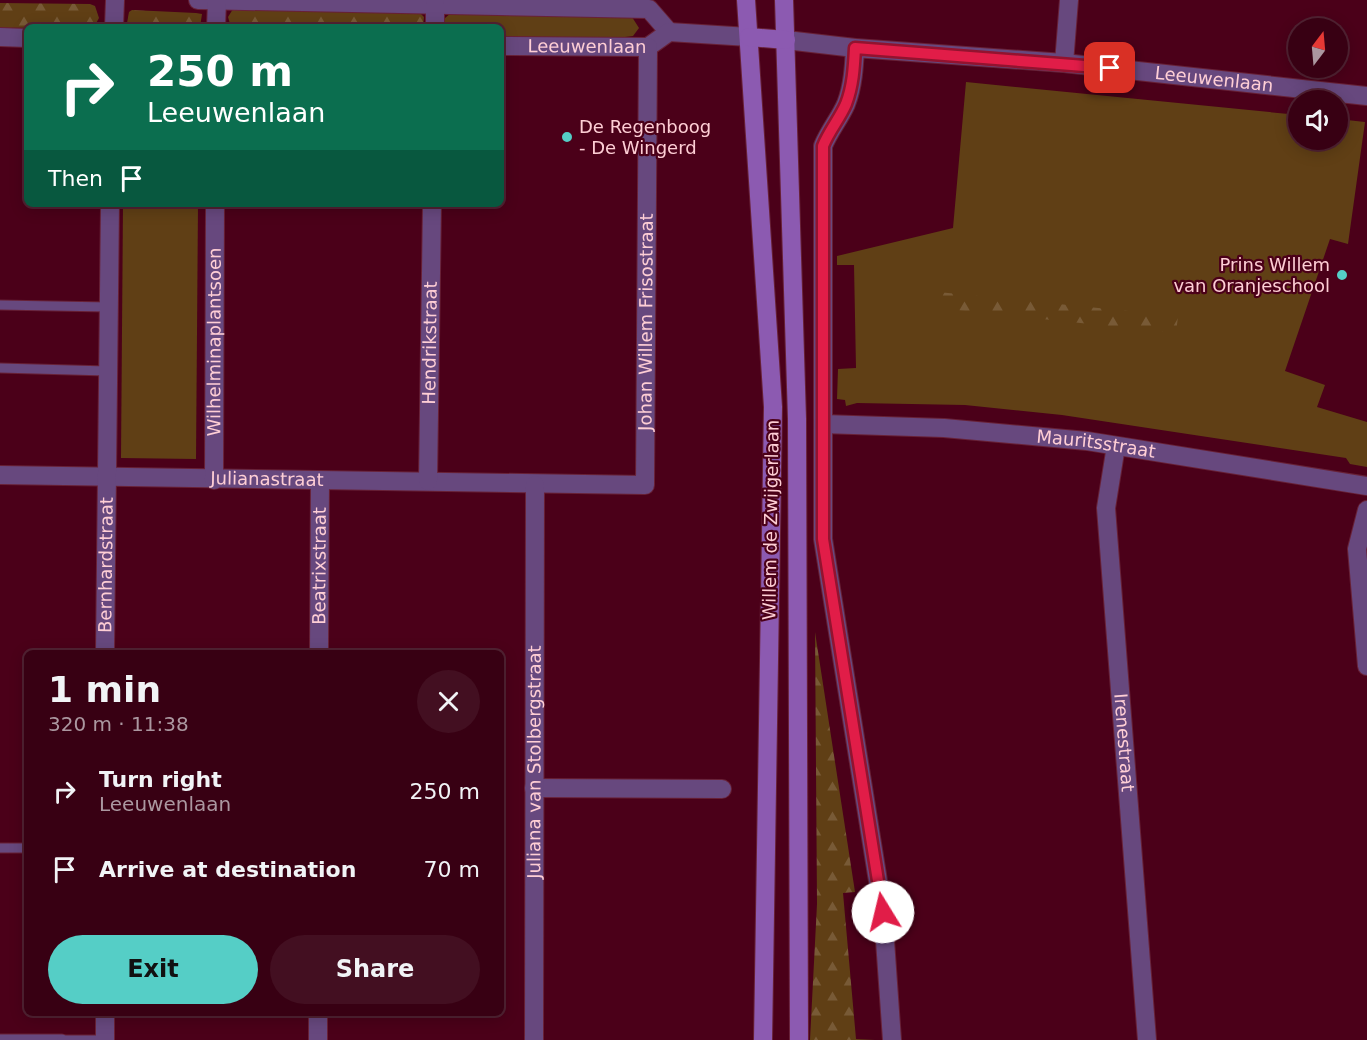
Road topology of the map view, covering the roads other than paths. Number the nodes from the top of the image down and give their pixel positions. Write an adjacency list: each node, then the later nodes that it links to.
1 (115, 0): 9 (street)
2 (198, 0): 6 (street, Leeuwenlaan)
3 (746, 0): 14 (main road, Willem de Zwijgerlaan)
4 (784, 0): 16 (main road, Willem de Zwijgerlaan)
5 (1069, 0): 20 (street)
6 (217, 1): 8 (street, Leeuwenlaan); 10 (street)
7 (550, 3): 8 (street, Leeuwenlaan); 12 (street, Leeuwenlaan)
8 (435, 4): 11 (street)
9 (114, 24)
10 (216, 24)
11 (435, 24)
12 (669, 32): 14 (street, Leeuwenlaan); 18 (street, Leeuwenlaan)
13 (0, 37): 15 (street)
14 (749, 37): 16 (main road, Leeuwenlaan); 53 (main road, Willem de Zwijgerlaan)
15 (24, 38)
16 (786, 40): 19 (street, Leeuwenlaan); 54 (main road, Willem de Zwijgerlaan)
17 (504, 46): 18 (street, Leeuwenlaan)
18 (648, 47): 36 (street, Johan Willem Frisostraat)
19 (855, 48): 20 (street, Leeuwenlaan); 29 (street)
20 (1064, 63): 21 (street, Leeuwenlaan)
21 (1367, 96)
22 (110, 207): 26 (street)
23 (215, 207): 33 (street, Wilhelminaplantsoen)
24 (432, 207): 35 (street, Hendrikstraat)
25 (0, 305): 26 (lane)
26 (108, 307): 28 (street)
27 (0, 368): 28 (lane)
28 (107, 371): 32 (street)
29 (823, 424): 30 (street, Mauritsstraat); 55 (street)
30 (1116, 446): 37 (street, Mauritsstraat); 56 (street, Irenestraat)
31 (0, 475): 32 (street, Julianastraat)
32 (105, 477): 33 (street, Julianastraat); 39 (street, Bernhardstraat)
33 (214, 480): 34 (street, Julianastraat)
34 (320, 481): 35 (street, Julianastraat); 40 (street, Beatrixstraat)
35 (428, 481): 36 (street, Julianastraat)
36 (535, 485): 42 (street, Juliana van Stolbergstraat)
37 (1367, 486)
38 (1367, 510): 41 (street)
39 (105, 650)
40 (319, 650)
41 (1367, 666)
42 (534, 788): 43 (street); 52 (street, Juliana van Stolbergstraat)
43 (722, 789)
44 (0, 848): 45 (lane)
45 (24, 848)
46 (105, 1016): 50 (street)
47 (318, 1016): 51 (street)
48 (0, 1039): 49 (lane)
49 (62, 1040): 50 (lane)
50 (105, 1040)
51 (318, 1040)
52 (534, 1040)
53 (763, 1040)
54 (799, 1040)
55 (892, 1040)
56 (1147, 1040)

